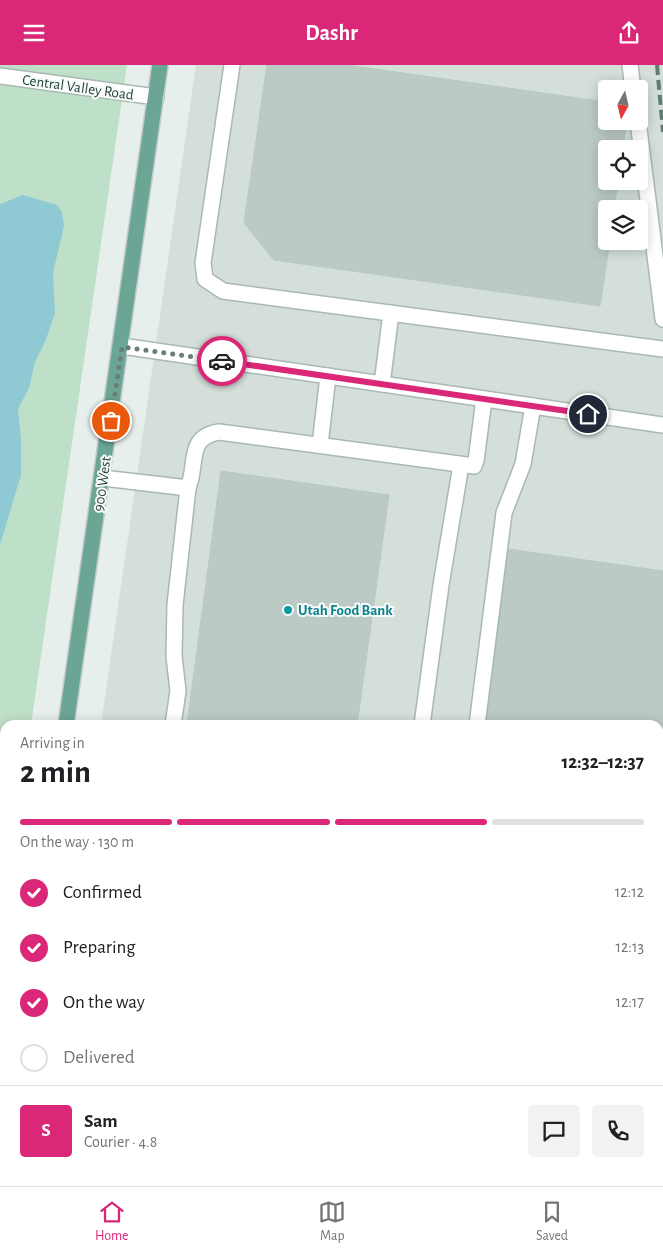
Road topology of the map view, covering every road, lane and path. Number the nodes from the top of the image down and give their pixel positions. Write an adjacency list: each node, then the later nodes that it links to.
1 (160, 65): 6 (main road, 900 West)
2 (232, 65): 8 (street)
3 (630, 65): 5 (street)
4 (0, 76): 6 (street, Central Valley Road)
5 (632, 80)
6 (156, 97): 10 (main road, 900 West)
7 (639, 130): 9 (street)
8 (391, 313): 11 (street); 13 (street)
9 (663, 319)
10 (122, 347): 12 (street); 19 (main road, 900 West)
11 (663, 349)
12 (328, 377): 13 (street); 17 (street)
13 (382, 384): 14 (street)
14 (484, 399): 15 (street); 18 (street)
15 (532, 406): 16 (street); 24 (street)
16 (663, 425)
17 (320, 445): 18 (street); 20 (street)
18 (461, 465): 23 (street)
19 (103, 478): 20 (street); 21 (main road, 900 West)
20 (188, 488): 22 (street)
21 (71, 720)
22 (174, 720)
23 (423, 720)
24 (478, 720)

